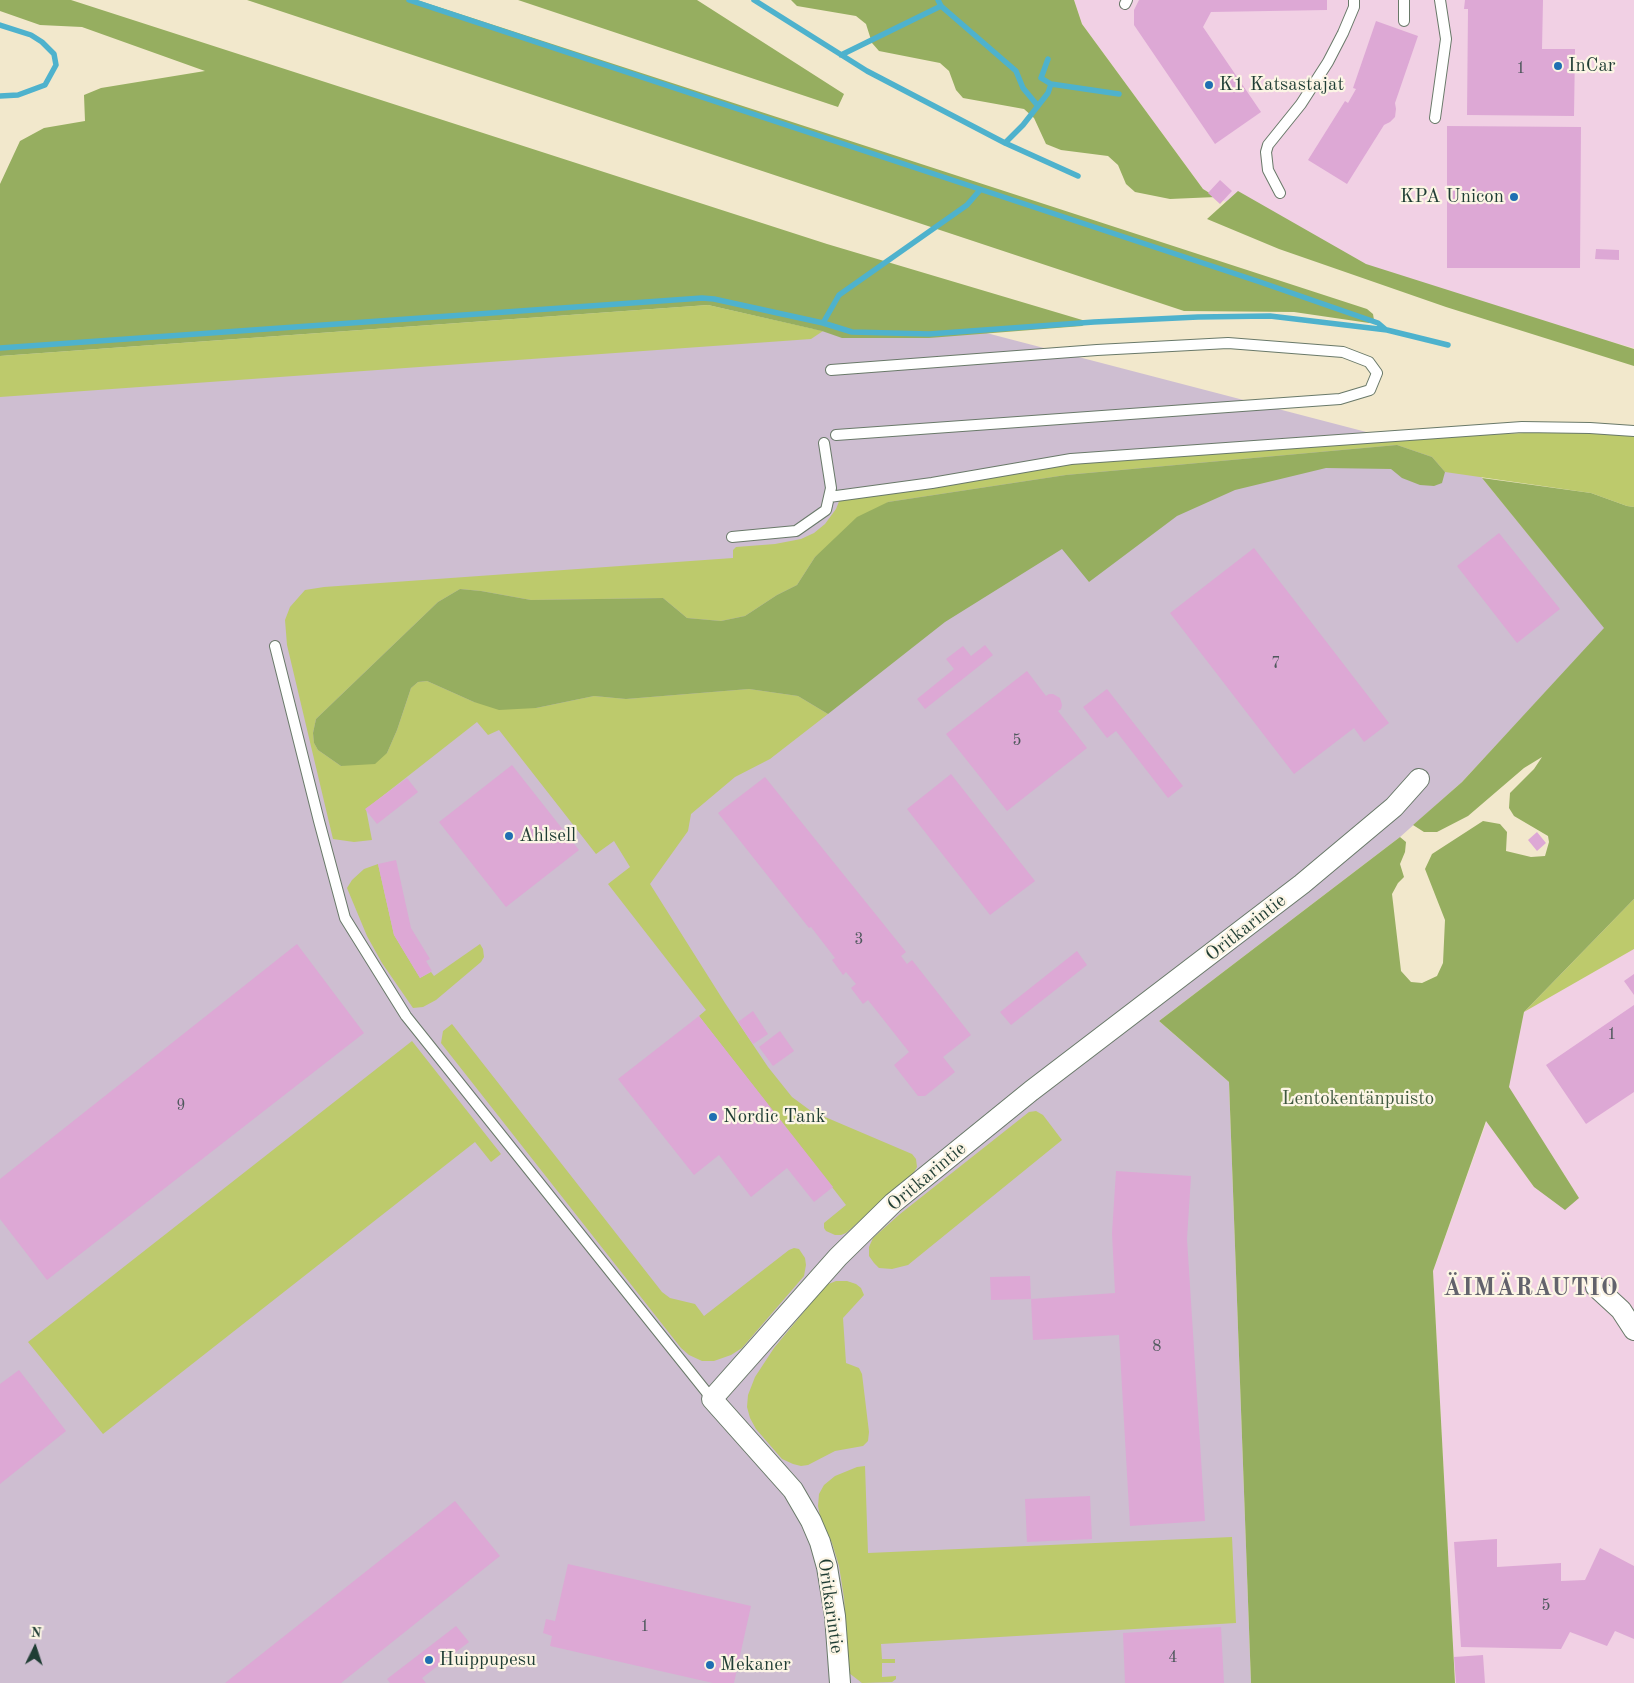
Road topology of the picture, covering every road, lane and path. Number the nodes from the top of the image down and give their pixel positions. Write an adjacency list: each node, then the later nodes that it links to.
1 (1354, 0): 6 (lane)
2 (1404, 0): 4 (lane)
3 (1440, 0): 5 (lane)
4 (1404, 21)
5 (1435, 118)
6 (1280, 193)
7 (831, 370): 9 (lane)
8 (1634, 431): 11 (lane)
9 (836, 435)
10 (824, 443): 11 (lane)
11 (829, 497): 12 (lane)
12 (732, 537)
13 (275, 646): 17 (lane)
14 (1419, 779): 17 (street, Oritkarintie)
15 (1596, 1287): 16 (street)
16 (1634, 1330)
17 (712, 1399): 18 (street, Oritkarintie)
18 (840, 1683)

